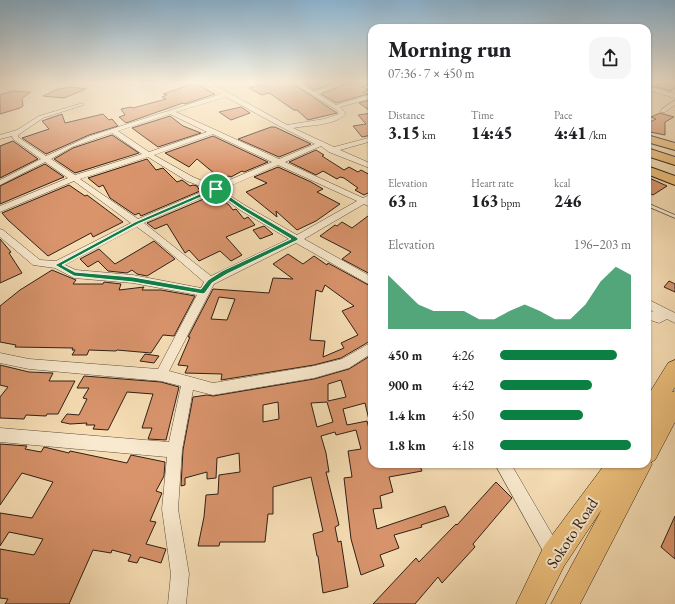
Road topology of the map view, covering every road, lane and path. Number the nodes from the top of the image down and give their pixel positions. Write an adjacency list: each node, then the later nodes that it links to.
1 (60, 111): 6 (street)
2 (255, 111): 5 (street)
3 (342, 111): 5 (street)
4 (170, 112): 7 (street); 8 (street)
5 (285, 127): 12 (street)
6 (20, 130): 9 (street); 17 (street)
7 (112, 130): 16 (street); 17 (street)
8 (212, 132): 16 (street); 19 (street)
9 (0, 137)
10 (651, 139): 13 (highway)
11 (368, 140): 14 (street)
12 (320, 144): 14 (street); 19 (street)
13 (675, 147)
14 (332, 150): 21 (street)
15 (651, 153): 20 (highway)
16 (150, 154): 24 (street); 27 (street)
17 (45, 160): 24 (street); 26 (street)
18 (651, 161): 22 (highway)
19 (279, 162): 27 (street); 28 (street)
20 (675, 162)
21 (368, 165)
22 (675, 170)
23 (651, 172): 25 (highway)
24 (72, 179): 30 (street); 32 (street)
25 (675, 182)
26 (0, 184)
27 (216, 189): 32 (street); 34 (street)
28 (368, 203): 34 (street)
29 (651, 206): 31 (lane)
30 (0, 210)
31 (675, 217)
32 (137, 223): 35 (street); 37 (street)
33 (0, 232): 35 (street)
34 (296, 239): 36 (street); 37 (street)
35 (58, 265): 38 (street)
36 (368, 280)
37 (210, 281): 38 (street)
38 (203, 292): 45 (street)
39 (651, 305): 41 (street)
40 (651, 315): 41 (street)
41 (671, 316)
42 (368, 350): 46 (street)
43 (0, 358): 45 (street)
44 (675, 369): 48 (main road)
45 (161, 375): 46 (street)
46 (188, 382): 51 (street)
47 (675, 401): 50 (main road)
48 (651, 409)
49 (0, 435): 51 (street)
50 (651, 445)
51 (175, 450): 56 (street)
52 (505, 468): 55 (street)
53 (616, 468): 55 (main road, Sokoto Road)
54 (638, 468): 58 (main road)
55 (554, 556): 57 (main road, Sokoto Road)
56 (177, 604)
57 (530, 604)
58 (565, 604)

